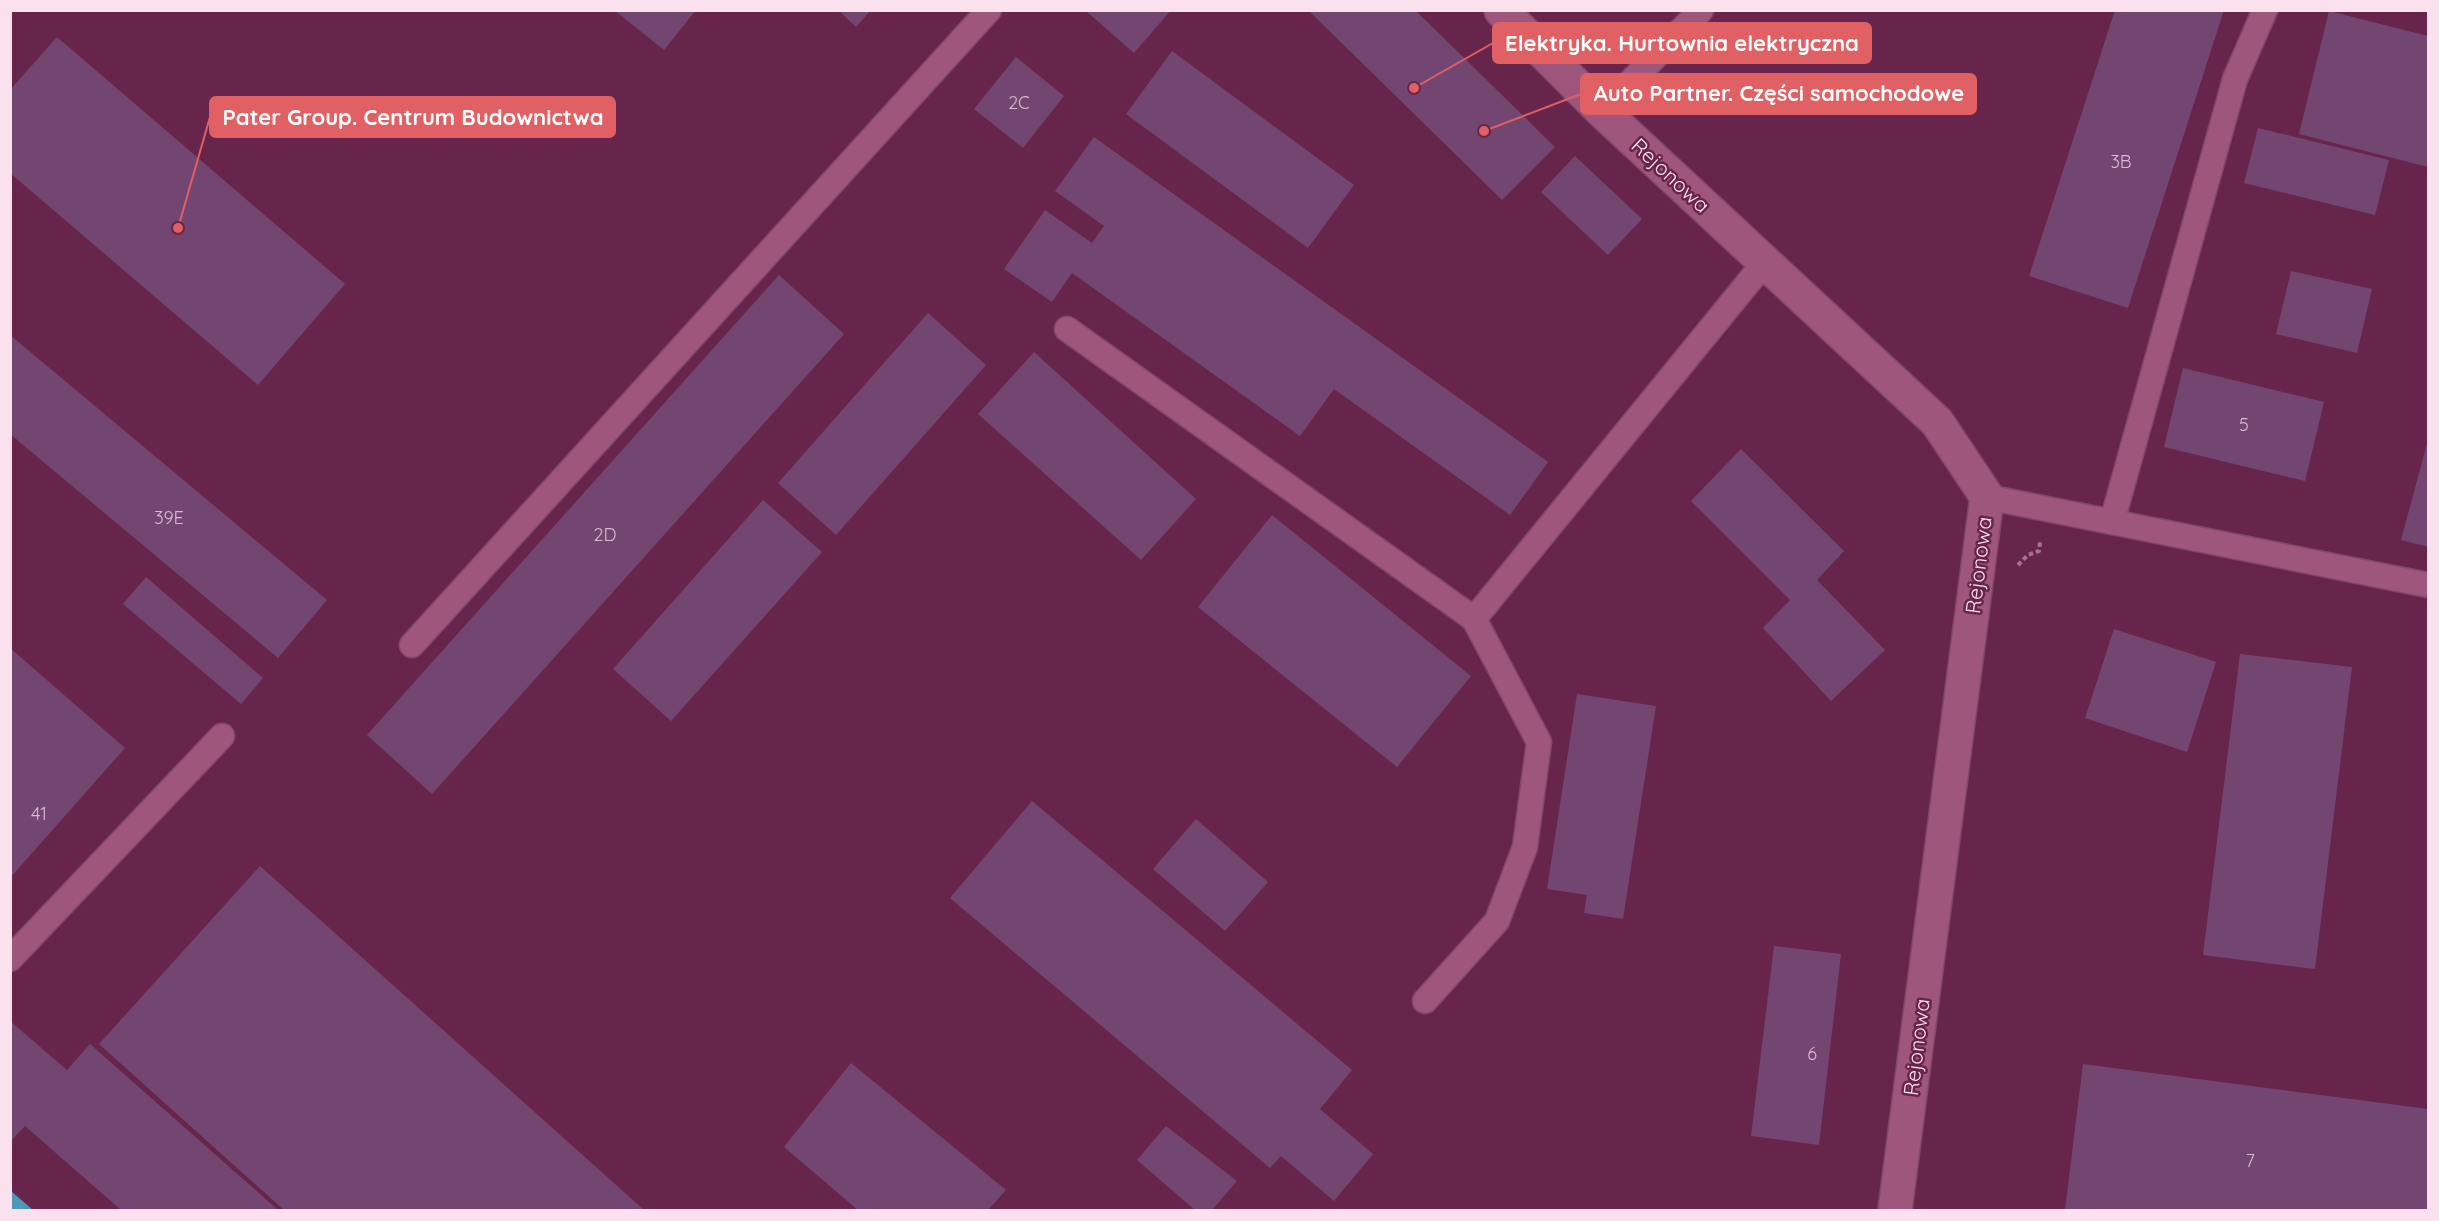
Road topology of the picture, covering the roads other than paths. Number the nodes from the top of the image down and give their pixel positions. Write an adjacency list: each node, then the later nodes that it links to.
1 (989, 10): 12 (lane)
2 (1501, 10): 5 (street, Rejonowa)
3 (1701, 10): 5 (lane)
4 (2265, 10): 9 (lane)
5 (1602, 111): 6 (street, Rejonowa)
6 (1765, 262): 8 (street, Rejonowa); 11 (lane)
7 (1067, 330): 11 (lane)
8 (1987, 497): 9 (lane); 16 (street, Rejonowa)
9 (2112, 522): 10 (lane)
10 (2428, 585)
11 (1474, 619): 15 (lane)
12 (412, 645)
13 (222, 736): 14 (lane)
14 (10, 959)
15 (1425, 1001)
16 (1894, 1210)

